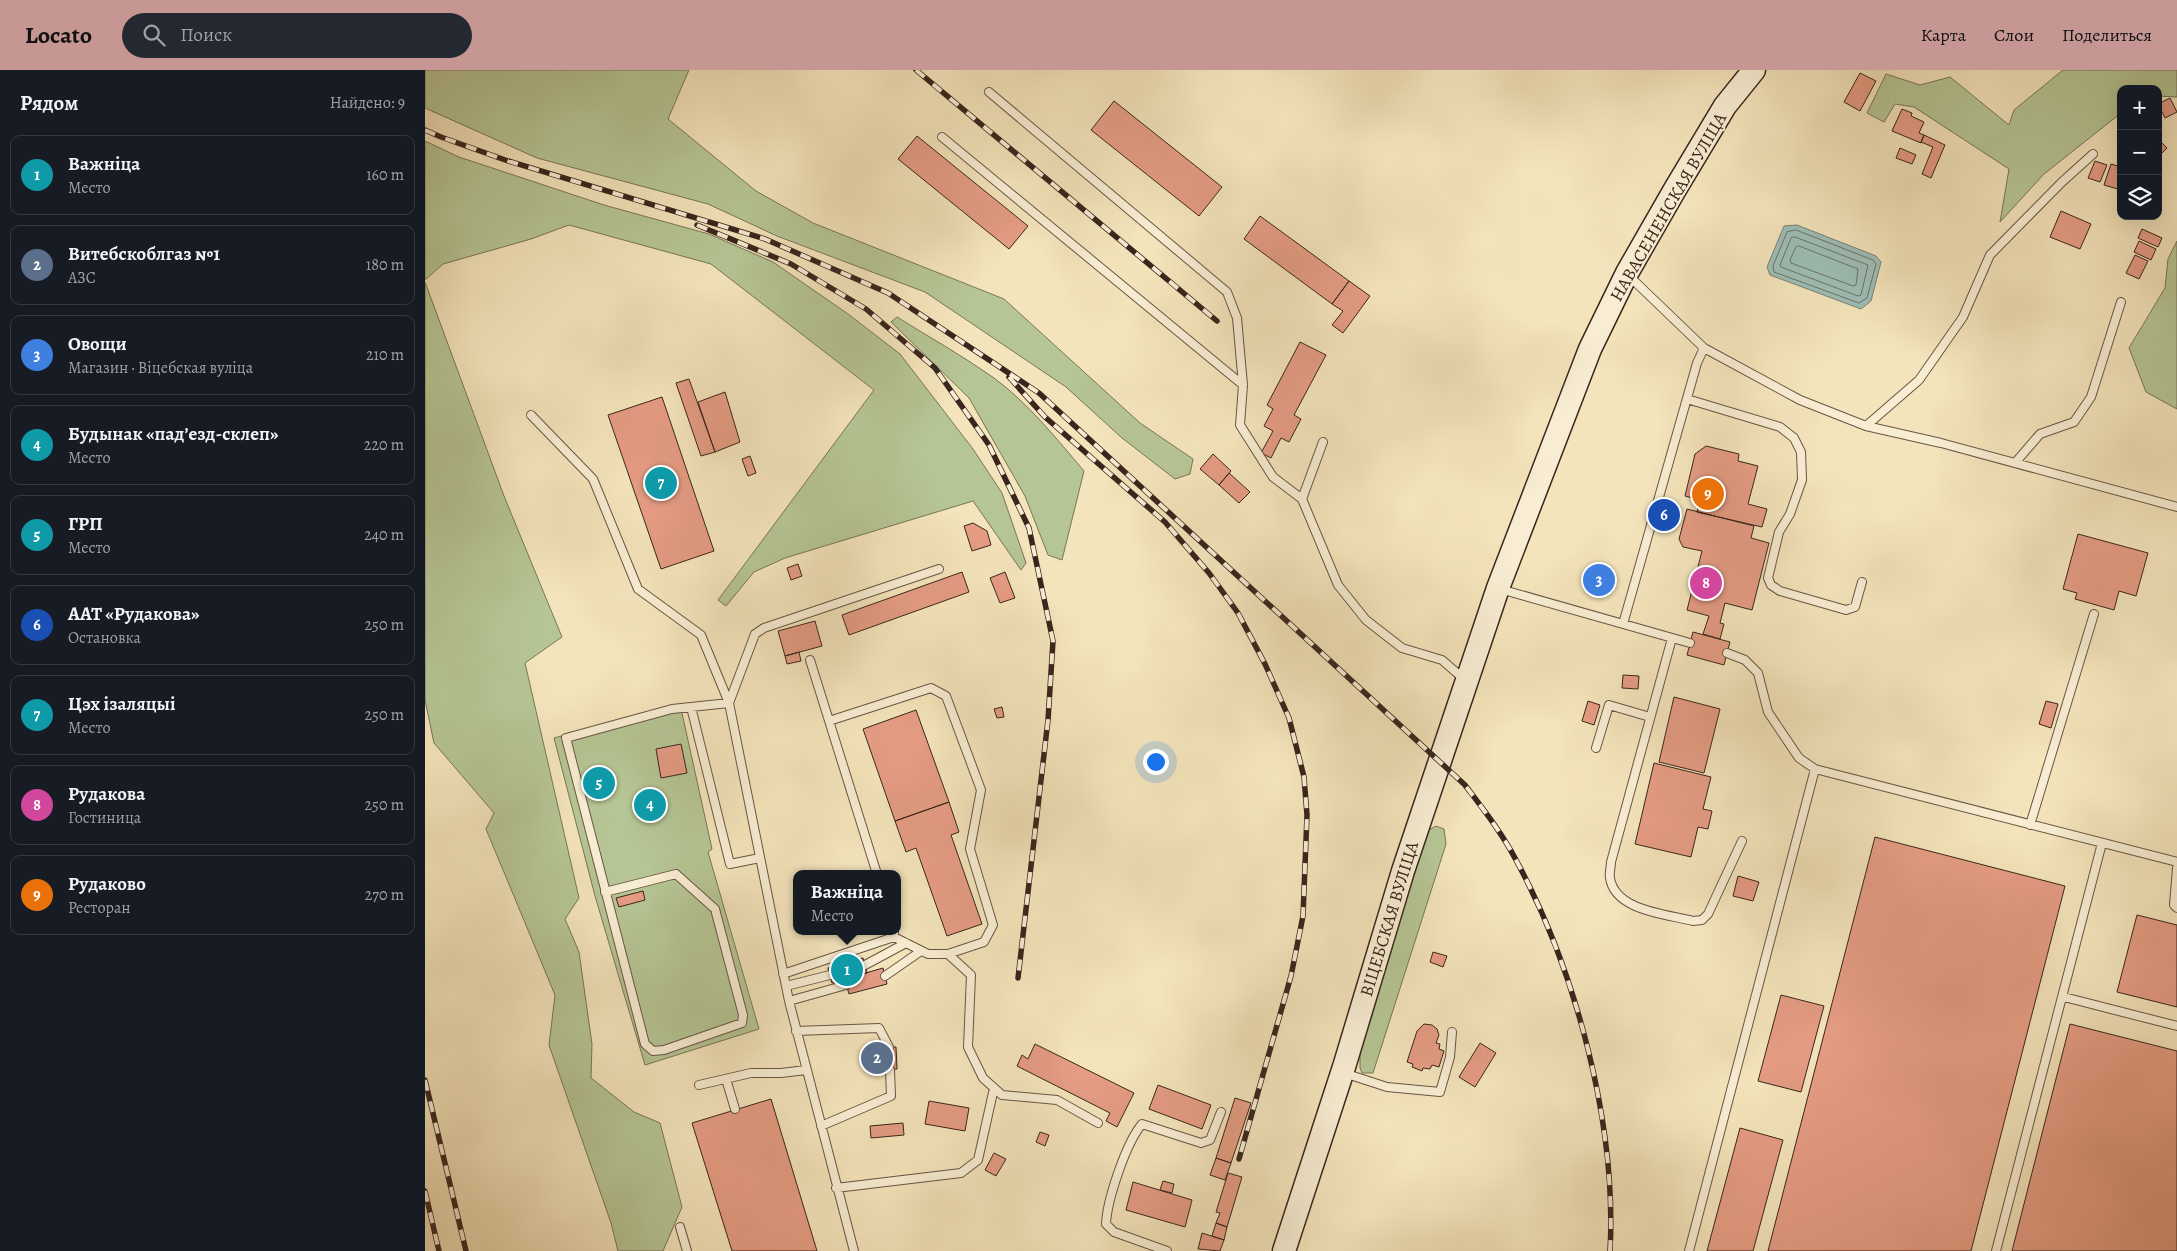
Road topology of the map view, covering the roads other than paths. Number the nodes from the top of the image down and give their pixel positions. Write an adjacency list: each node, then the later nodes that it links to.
1 (1754, 70): 5 (main road, НАВАСЕНЕНСКАЯ ВУЛІЦА)
2 (989, 92): 8 (lane)
3 (942, 137): 8 (lane)
4 (2093, 154): 11 (lane)
5 (1627, 274): 7 (lane); 18 (main road, НАВАСЕНЕНСКАЯ ВУЛІЦА)
6 (2121, 302): 13 (lane)
7 (1705, 348): 9 (lane); 11 (lane)
8 (1243, 385): 14 (lane)
9 (1687, 399): 17 (lane); 20 (lane)
10 (531, 415): 26 (lane)
11 (1866, 426): 13 (lane)
12 (1323, 442): 14 (lane)
13 (2015, 464): 15 (lane)
14 (1302, 499): 25 (lane)
15 (2177, 507)
16 (939, 569): 26 (lane)
17 (1863, 582)
18 (1498, 588): 20 (lane); 25 (main road, ВІЦЕБСКАЯ ВУЛІЦА)
19 (2094, 614): 32 (lane)
20 (1623, 624): 21 (lane)
21 (1671, 638): 22 (lane); 28 (lane)
22 (1690, 643)
23 (1727, 653): 31 (lane)
24 (810, 660): 29 (lane)
25 (1467, 681): 60 (main road, ВІЦЕБСКАЯ ВУЛІЦА)
26 (729, 704): 27 (lane); 35 (lane)
27 (691, 707): 35 (lane); 39 (lane)
28 (1650, 716): 30 (lane); 33 (lane)
29 (829, 721): 38 (lane); 45 (lane)
30 (1596, 748)
31 (1815, 769): 32 (lane); 75 (lane)
32 (2030, 825): 34 (lane)
33 (1742, 841)
34 (2103, 844): 36 (lane); 52 (lane)
35 (760, 858): 47 (lane)
36 (2177, 862)
37 (2177, 868): 40 (lane)
38 (876, 870)
39 (605, 892): 39 (lane)
40 (2177, 908)
41 (891, 935): 47 (lane)
42 (895, 935): 43 (lane)
43 (906, 943): 44 (lane); 46 (lane)
44 (921, 951): 45 (lane); 49 (lane)
45 (948, 954): 63 (lane)
46 (865, 965)
47 (783, 974): 51 (lane)
48 (829, 975): 51 (lane)
49 (885, 976)
50 (847, 985): 53 (lane)
51 (786, 986): 53 (lane)
52 (2064, 997): 54 (lane); 76 (lane)
53 (789, 1001): 55 (lane)
54 (2177, 1026)
55 (796, 1031): 57 (lane); 58 (lane)
56 (1452, 1032): 60 (lane)
57 (889, 1047)
58 (806, 1070): 61 (lane); 67 (lane)
59 (890, 1070): 67 (lane)
60 (1342, 1072): 74 (main road, ВІЦЕБСКАЯ ВУЛІЦА)
61 (726, 1079): 62 (lane); 64 (lane)
62 (699, 1085)
63 (995, 1088): 66 (lane); 68 (lane)
64 (735, 1109)
65 (1221, 1112): 70 (lane)
66 (1099, 1124)
67 (821, 1126): 68 (lane)
68 (836, 1188): 72 (lane)
69 (680, 1227): 71 (lane)
70 (1153, 1249): 73 (lane)
71 (687, 1251)
72 (854, 1251)
73 (1167, 1251)
74 (1284, 1251)
75 (1689, 1251)
76 (1996, 1251)

